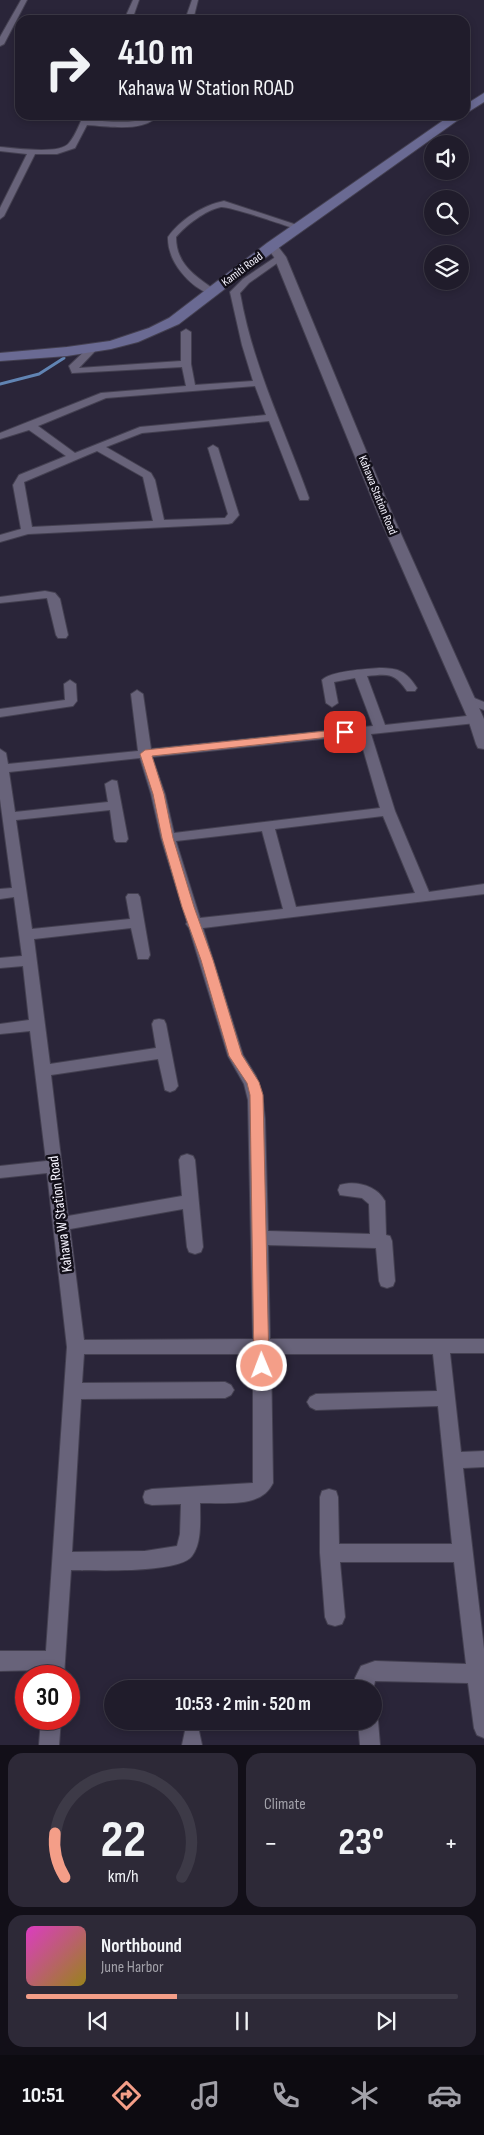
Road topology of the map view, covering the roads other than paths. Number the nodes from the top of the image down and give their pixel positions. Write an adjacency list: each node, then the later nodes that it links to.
1 (24, 0): 4 (street)
2 (136, 0): 5 (street)
3 (196, 0): 6 (street)
4 (16, 15)
5 (130, 15)
6 (191, 15)
7 (15, 16): 8 (street)
8 (0, 44)
9 (484, 96): 10 (main road)
10 (470, 107)
11 (85, 120): 16 (street)
12 (109, 120): 13 (street)
13 (152, 120)
14 (452, 120): 18 (main road, Kamiti Road)
15 (0, 149): 16 (street)
16 (33, 151): 17 (street)
17 (0, 216)
18 (299, 227): 19 (main road, Kamiti Road); 20 (street)
19 (276, 251): 20 (main road, Kamiti Road); 25 (street); 43 (street, Kahawa Station Road)
20 (212, 292): 22 (main road, Kamiti Road)
21 (186, 332): 24 (street)
22 (93, 348): 23 (main road, Kamiti Road); 24 (street)
23 (0, 356)
24 (186, 364): 26 (street)
25 (260, 383): 26 (street); 27 (street)
26 (191, 388): 28 (street)
27 (274, 417): 30 (street); 33 (street)
28 (32, 427): 29 (street); 32 (street)
29 (0, 436)
30 (98, 447): 32 (street); 34 (street)
31 (213, 448): 34 (street)
32 (74, 457): 35 (street)
33 (304, 498)
34 (159, 524): 35 (street)
35 (27, 532): 36 (street)
36 (0, 539)
37 (0, 600): 38 (street)
38 (62, 635)
39 (360, 675): 41 (street); 44 (street); 48 (street)
40 (70, 684): 46 (street)
41 (411, 688)
42 (137, 694): 51 (street)
43 (467, 699): 45 (street); 47 (street, Kahawa Station Road)
44 (332, 703)
45 (484, 706)
46 (0, 713)
47 (476, 719): 48 (street); 50 (street, Kahawa Station Road)
48 (380, 729): 49 (street)
49 (364, 730): 51 (street); 56 (street)
50 (484, 744)
51 (145, 754): 52 (street); 59 (street)
52 (1, 761): 54 (street, Kahawa W Station Road)
53 (112, 784): 55 (street)
54 (3, 791): 57 (street, Kahawa W Station Road)
55 (116, 806): 57 (street); 60 (street)
56 (388, 812): 58 (street); 65 (street)
57 (9, 817): 62 (street, Kahawa W Station Road)
58 (266, 826): 59 (street); 66 (street)
59 (168, 838): 68 (street)
60 (121, 839)
61 (484, 889): 65 (street)
62 (20, 892): 63 (street); 69 (street, Kahawa W Station Road)
63 (0, 894)
64 (133, 897): 67 (street)
65 (424, 897): 66 (street)
66 (291, 913): 68 (street)
67 (137, 923): 69 (street); 70 (street)
68 (193, 924): 85 (street)
69 (26, 936): 71 (street, Kahawa W Station Road)
70 (143, 955)
71 (29, 960): 72 (street); 74 (street, Kahawa W Station Road)
72 (0, 963)
73 (159, 1024): 76 (street)
74 (37, 1025): 75 (street); 77 (street, Kahawa W Station Road)
75 (0, 1029)
76 (164, 1052): 77 (street); 78 (street)
77 (43, 1071): 80 (street, Kahawa W Station Road)
78 (170, 1086)
79 (187, 1160): 83 (street)
80 (54, 1166): 81 (street); 84 (street, Kahawa W Station Road)
81 (0, 1172)
82 (346, 1190): 86 (street)
83 (191, 1201): 84 (street); 87 (street)
84 (61, 1224): 91 (street, Kahawa W Station Road)
85 (260, 1238): 86 (street); 89 (street)
86 (378, 1241): 88 (street)
87 (195, 1247)
88 (387, 1281)
89 (261, 1346): 91 (street); 92 (street); 99 (street)
90 (484, 1346): 92 (street)
91 (76, 1347): 94 (street, Kahawa W Station Road)
92 (441, 1347): 95 (street)
93 (225, 1390): 94 (street)
94 (72, 1391): 104 (street, Kahawa W Station Road)
95 (447, 1398): 96 (street); 98 (street)
96 (316, 1402)
97 (484, 1459): 98 (street)
98 (454, 1460): 103 (street)
99 (191, 1495): 100 (street); 104 (street)
100 (152, 1497)
101 (329, 1497): 102 (street)
102 (330, 1553): 103 (street); 105 (street)
103 (462, 1553): 109 (street)
104 (62, 1561): 108 (street, Kahawa W Station Road)
105 (335, 1617)
106 (0, 1661): 107 (street)
107 (31, 1665)
108 (54, 1665)
109 (481, 1674): 110 (street); 111 (street)
110 (365, 1680)
111 (484, 1728)
112 (50, 1730): 114 (street)
113 (369, 1730): 115 (street)
114 (49, 1745)
115 (370, 1745)

